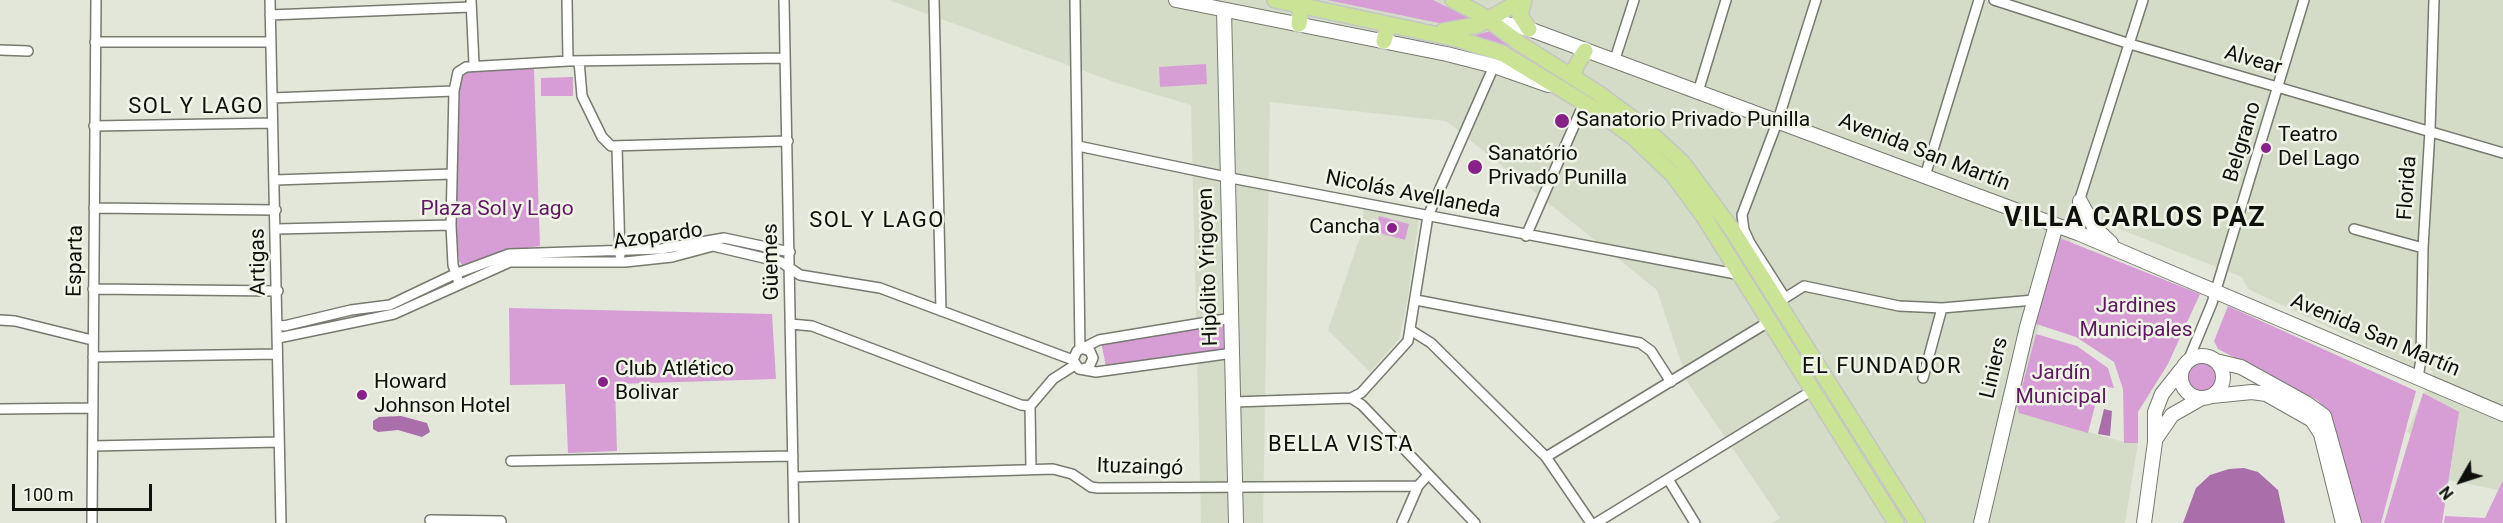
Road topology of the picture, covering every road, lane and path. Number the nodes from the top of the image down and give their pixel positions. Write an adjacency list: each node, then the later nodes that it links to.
1 (96, 0): 31 (street, Esparta)
2 (270, 0): 24 (street, Artigas)
3 (567, 0): 38 (street)
4 (784, 0): 37 (street, Güemes)
5 (934, 0): 87 (street)
6 (1075, 0): 55 (street)
7 (1176, 0): 22 (main road)
8 (1280, 0): 21 (main road)
9 (1316, 0): 23 (main road)
10 (1453, 0): 25 (main road)
11 (1523, 0): 25 (main road); 28 (main road)
12 (1634, 0): 40 (street)
13 (1726, 0): 46 (street)
14 (1816, 0): 50 (street)
15 (1979, 0): 59 (street)
16 (1994, 0): 33 (street, Alvear)
17 (2143, 0): 33 (street)
18 (2304, 0): 44 (street, Belgrano)
19 (2434, 0): 53 (street, Florida)
20 (471, 3): 24 (street); 41 (street)
21 (1301, 6): 23 (main road); 26 (main road)
22 (1224, 10): 26 (main road); 60 (main road, Hipólito Yrigoyen)
23 (1331, 12): 27 (main road)
24 (270, 15): 32 (street, Artigas)
25 (1489, 20): 28 (main road, Avenida San Martín); 29 (main road); 43 (main road)
26 (1299, 24): 30 (main road)
27 (1388, 24): 29 (main road); 30 (main road)
28 (1529, 30): 36 (main road, Avenida San Martín)
29 (1416, 31): 47 (main road)
30 (1384, 41): 42 (main road)
31 (95, 42): 32 (street); 52 (street, Esparta)
32 (271, 42): 48 (street, Artigas)
33 (2130, 44): 44 (street, Alvear); 62 (street)
34 (0, 50): 35 (street)
35 (28, 51)
36 (1585, 51): 40 (main road, Avenida San Martín); 43 (main road)
37 (785, 58): 39 (street); 54 (street, Güemes)
38 (568, 61): 39 (street); 41 (street)
39 (579, 61): 56 (street)
40 (1614, 62): 46 (main road, Avenida San Martín)
41 (474, 64): 45 (street)
42 (1494, 66): 47 (main road); 65 (street)
43 (1574, 77): 94 (main road)
44 (2278, 87): 53 (street, Alvear); 81 (street, Belgrano)
45 (454, 91): 48 (street); 58 (street)
46 (1698, 92): 50 (main road, Avenida San Martín)
47 (1569, 93): 49 (main road)
48 (272, 98): 51 (street, Artigas)
49 (1584, 102): 71 (street); 78 (main road)
50 (1778, 120): 59 (main road, Avenida San Martín); 83 (street)
51 (272, 123): 52 (street); 61 (street, Artigas)
52 (94, 126): 63 (street, Esparta)
53 (2430, 130): 57 (street, Alvear); 72 (street, Florida)
54 (788, 141): 56 (street); 74 (street, Güemes)
55 (1078, 146): 60 (street, Nicolás Avellaneda); 97 (street)
56 (618, 147): 73 (street)
57 (2503, 153)
58 (452, 174): 61 (street); 66 (street)
59 (1925, 176): 67 (main road, Avenida San Martín)
60 (1228, 177): 65 (street, Nicolás Avellaneda); 88 (main road, Hipólito Yrigoyen)
61 (275, 180): 64 (street, Artigas)
62 (2080, 201): 70 (street); 75 (main road)
63 (94, 208): 64 (street); 80 (street, Esparta)
64 (276, 210): 68 (street, Artigas)
65 (1428, 216): 71 (street, Nicolás Avellaneda); 84 (street)
66 (451, 225): 68 (street); 79 (street)
67 (2056, 225): 70 (main road, Avenida San Martín); 85 (main road, Liniers)
68 (276, 229): 82 (street, Artigas)
69 (2354, 229): 72 (street)
70 (2070, 230): 75 (main road, Avenida San Martín)
71 (1526, 236): 78 (street, Nicolás Avellaneda)
72 (2423, 248): 106 (street, Florida)
73 (620, 251): 74 (street, Azopardo); 76 (street); 79 (street, Azopardo)
74 (790, 252): 77 (street, Güemes)
75 (2122, 252): 81 (main road, Avenida San Martín)
76 (620, 262): 77 (street, Azopardo); 79 (street, Azopardo)
77 (790, 268): 87 (street, Azopardo); 91 (street, Güemes)
78 (1742, 276): 90 (main road); 94 (main road)
79 (457, 278): 92 (street, Azopardo); 95 (street, Azopardo)
80 (93, 289): 82 (street); 96 (street, Esparta)
81 (2216, 290): 104 (street, Belgrano); 106 (main road, Avenida San Martín)
82 (278, 291): 92 (street, Artigas)
83 (1785, 298): 86 (street); 100 (main road)
84 (1416, 300): 93 (street); 107 (street)
85 (2034, 300): 86 (street); 142 (main road, Liniers)
86 (1941, 308): 105 (street)
87 (940, 311): 103 (street, Azopardo)
88 (1232, 318): 97 (street); 98 (main road, Hipólito Yrigoyen)
89 (0, 320): 96 (street)
90 (1770, 321): 107 (street); 108 (main road)
91 (791, 324): 112 (street); 120 (street, Güemes)
92 (278, 325): 95 (street, Artigas)
93 (1412, 331): 110 (street); 121 (street)
94 (1800, 336): 100 (main road)
95 (278, 338): 99 (street, Artigas)
96 (93, 340): 101 (street, Esparta)
97 (1082, 349): 103 (street); 103 (street)
98 (1233, 352): 103 (street, Azopardo); 111 (main road, Hipólito Yrigoyen)
99 (277, 354): 101 (street); 116 (street, Artigas)
100 (1813, 355): 119 (main road)
101 (93, 357): 113 (street, Esparta)
102 (2216, 361): 104 (main road); 109 (main road); 145 (main road)
103 (1077, 365): 112 (street)
104 (2185, 365): 109 (main road); 118 (main road)
105 (1923, 378)
106 (2418, 378): 115 (main road, Avenida San Martín)
107 (1671, 382): 121 (street)
108 (1813, 390): 119 (main road); 126 (street); 131 (main road)
109 (2206, 397): 118 (main road); 144 (main road)
110 (1351, 398): 111 (street); 124 (street)
111 (1234, 402): 128 (main road, Hipólito Yrigoyen)
112 (1030, 406): 123 (street)
113 (92, 408): 114 (street); 117 (street, Esparta)
114 (0, 409)
115 (2503, 414)
116 (279, 442): 117 (street); 133 (street, Artigas)
117 (93, 446): 132 (street, Esparta)
118 (2154, 446): 143 (main road)
119 (1869, 447): 129 (main road)
120 (793, 456): 122 (street); 125 (street, Güemes)
121 (1546, 457): 139 (street)
122 (511, 461)
123 (1032, 469): 125 (street, Ituzaingó); 128 (street, Ituzaingó)
124 (1428, 475): 127 (street); 138 (street)
125 (794, 477): 135 (street, Güemes)
126 (1668, 479): 140 (street); 141 (street)
127 (1418, 486): 128 (street, Ituzaingó); 137 (street)
128 (1235, 487): 136 (main road, Hipólito Yrigoyen)
129 (1913, 517): 131 (street)
130 (430, 520): 134 (street)
131 (1893, 522)
132 (92, 523)
133 (280, 523)
134 (501, 523)
135 (794, 523)
136 (1236, 523)
137 (1402, 523)
138 (1475, 523)
139 (1590, 523)
140 (1596, 523)
141 (1695, 523)
142 (1981, 523)
143 (2144, 523)
144 (2343, 523)
145 (2354, 523)

